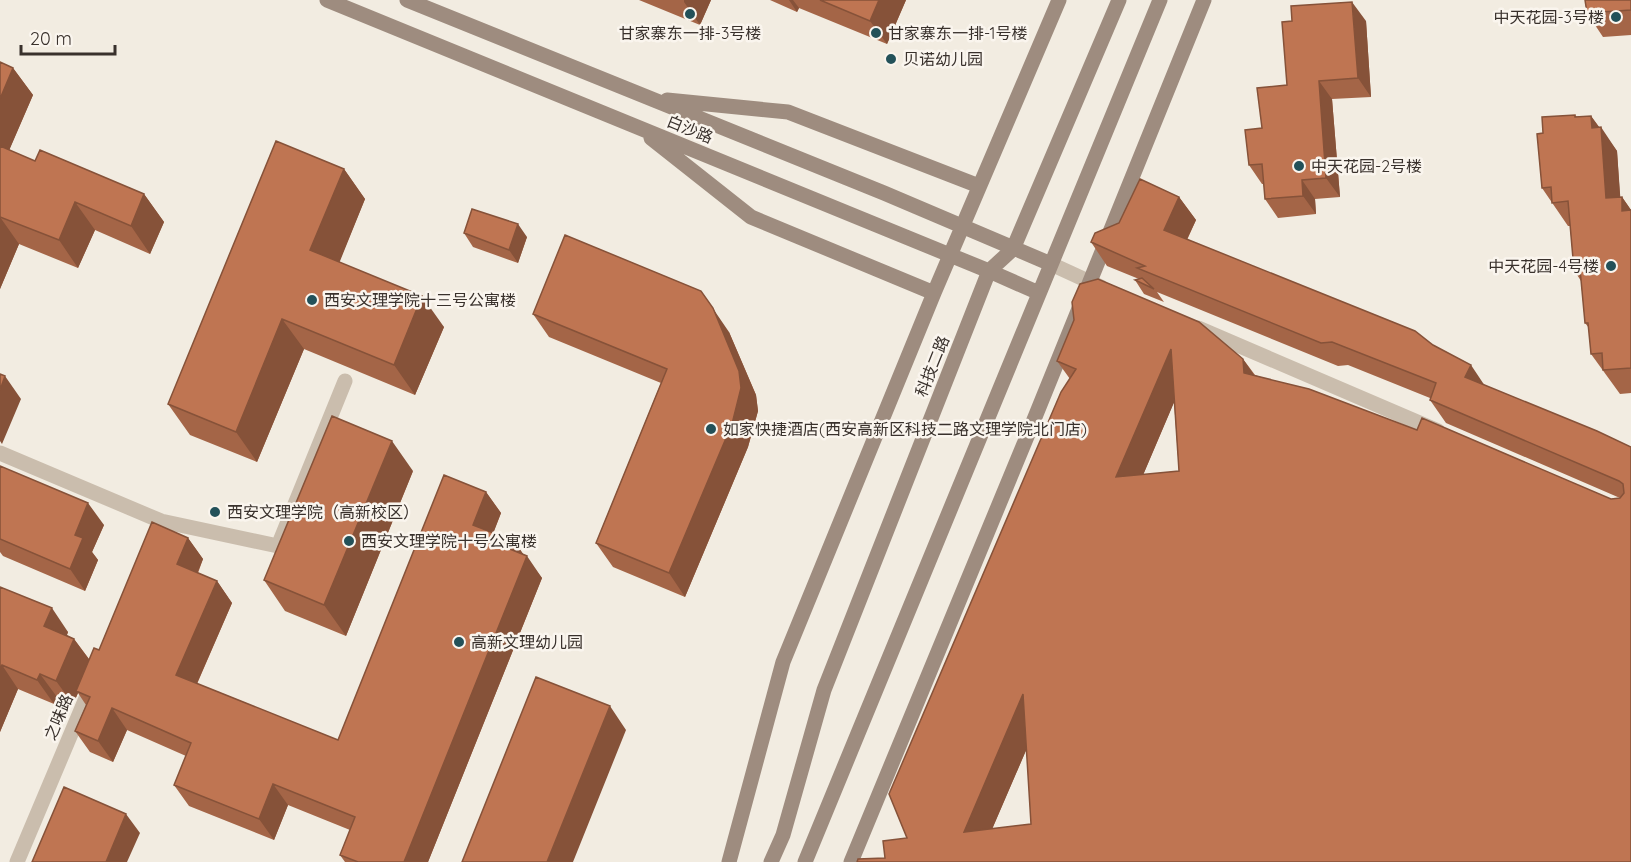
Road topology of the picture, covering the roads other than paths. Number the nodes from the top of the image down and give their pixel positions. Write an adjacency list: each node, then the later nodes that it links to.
1 (327, 0): 8 (street, 白沙路)
2 (408, 0): 7 (street, 白沙路)
3 (1059, 0): 9 (street)
4 (1119, 0): 11 (street, 科技二路)
5 (1160, 0): 13 (street)
6 (1204, 0): 15 (street)
7 (649, 98): 9 (street); 10 (street, 白沙路)
8 (637, 127): 12 (street, 白沙路); 17 (street)
9 (979, 186): 10 (street)
10 (962, 226): 11 (street, 白沙路); 12 (street)
11 (1013, 249): 13 (street, 白沙路); 14 (street, 科技二路)
12 (950, 255): 14 (street, 白沙路); 17 (street)
13 (1051, 264): 15 (street); 18 (street)
14 (989, 270): 18 (street, 白沙路); 26 (street, 科技二路)
15 (1089, 282): 16 (street); 28 (street)
16 (1111, 291)
17 (934, 292): 25 (street)
18 (1039, 293): 27 (street)
19 (1186, 324): 21 (street)
20 (345, 381): 22 (street)
21 (1447, 435)
22 (0, 453)
23 (96, 675): 24 (street, 之味路)
24 (17, 862)
25 (729, 862)
26 (771, 862)
27 (806, 862)
28 (850, 862)

